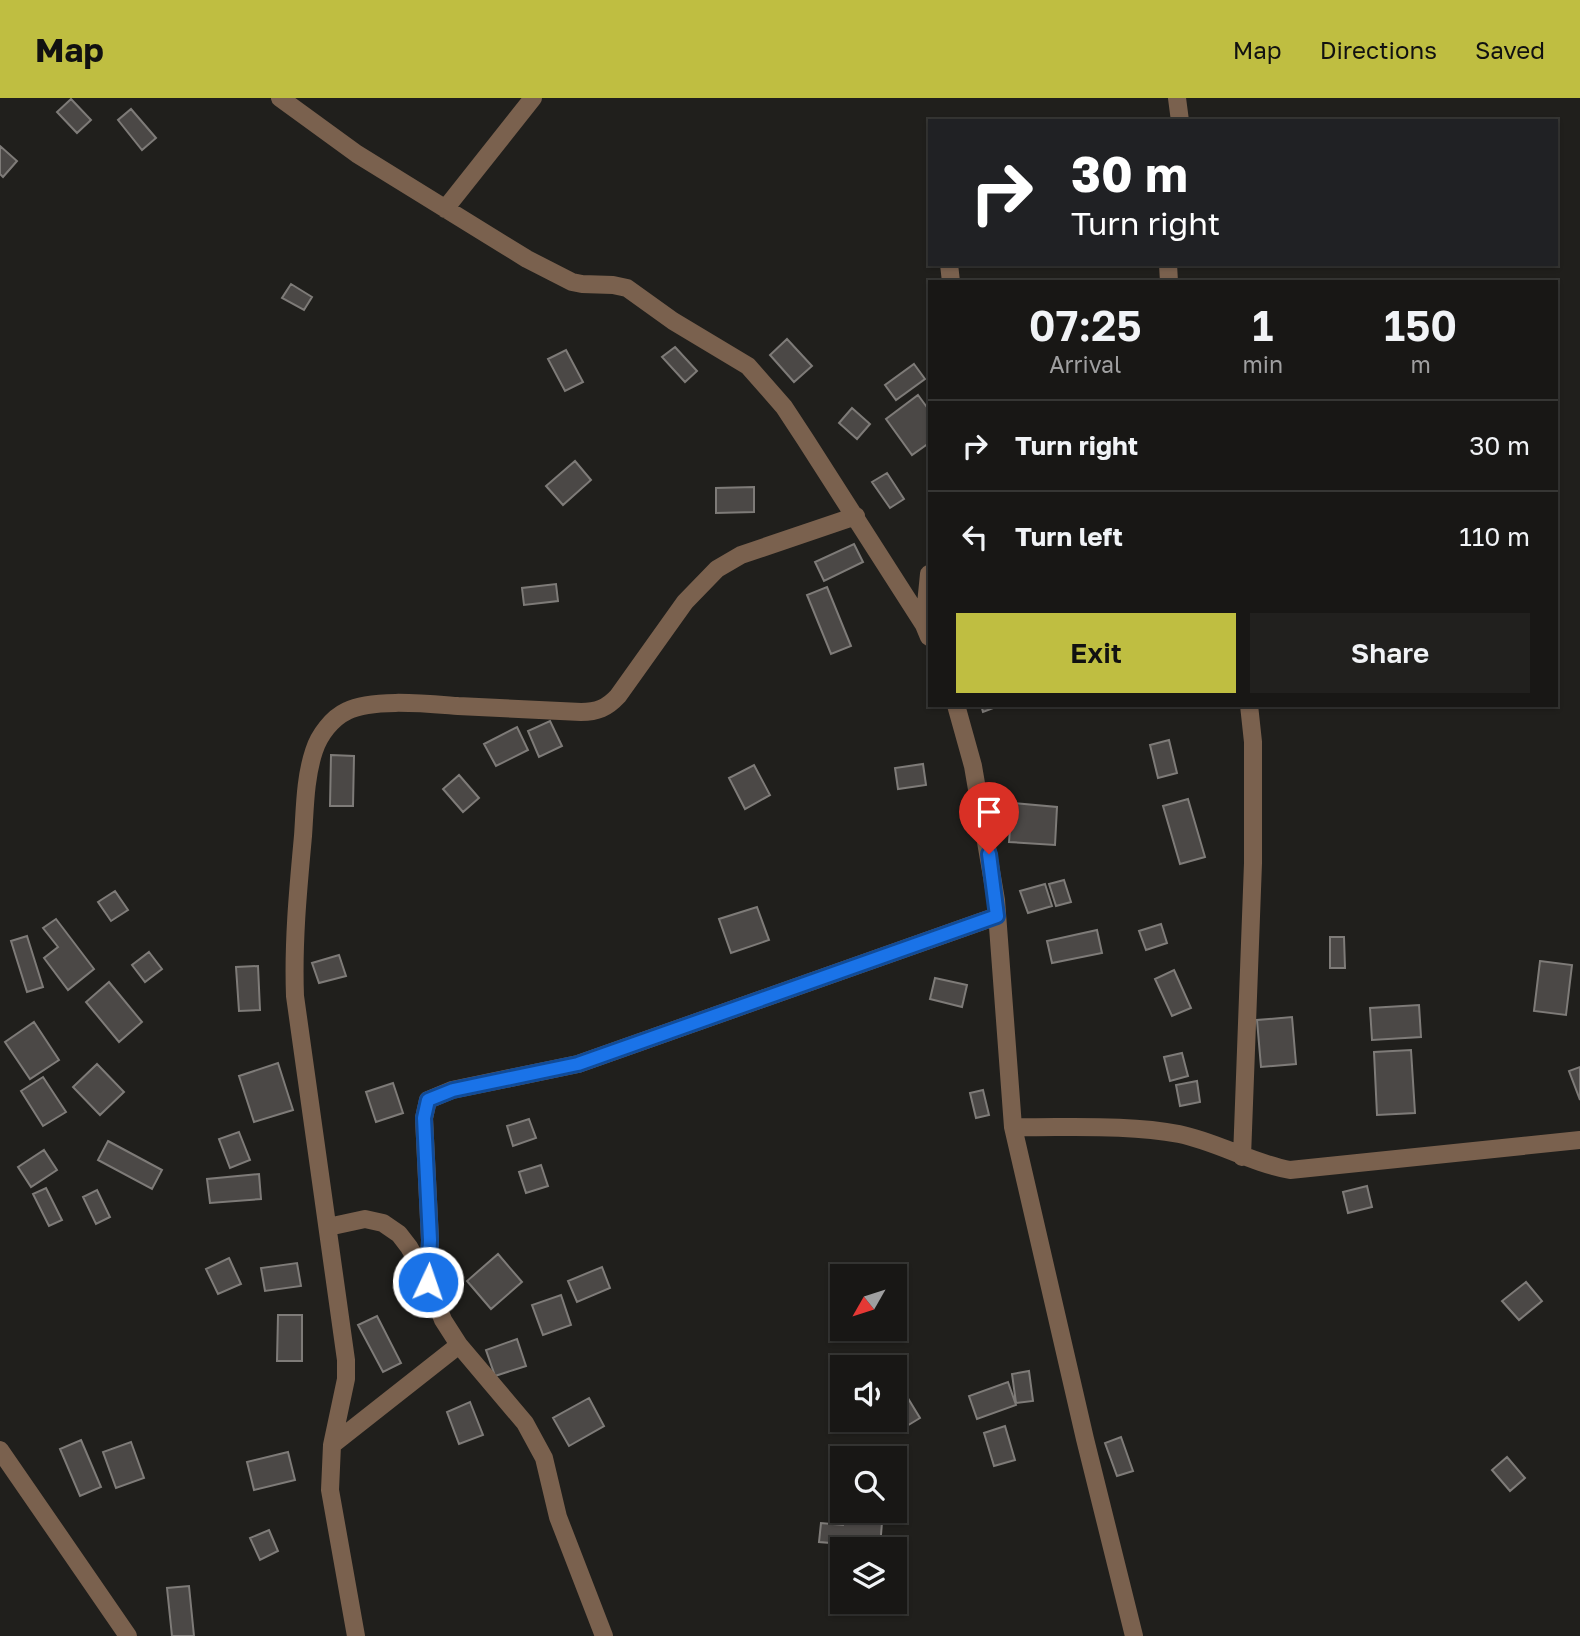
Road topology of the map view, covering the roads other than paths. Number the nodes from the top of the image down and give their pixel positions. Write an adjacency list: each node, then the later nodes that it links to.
1 (279, 98): 5 (street)
2 (533, 98): 5 (street)
3 (1177, 98): 4 (street)
4 (1180, 119)
5 (445, 209): 6 (street)
6 (856, 516): 8 (street); 15 (street)
7 (928, 602): 8 (street)
8 (927, 631)
9 (957, 707): 11 (street)
10 (1249, 707): 14 (street)
11 (997, 916): 12 (street); 16 (street)
12 (1013, 1127): 14 (street); 23 (street)
13 (1580, 1140): 14 (street)
14 (1242, 1157)
15 (328, 1227): 16 (street); 18 (street)
16 (428, 1282): 17 (street)
17 (459, 1345): 18 (street); 22 (street)
18 (332, 1445): 21 (street)
19 (0, 1450): 20 (street)
20 (128, 1636)
21 (356, 1636)
22 (604, 1636)
23 (1134, 1636)

